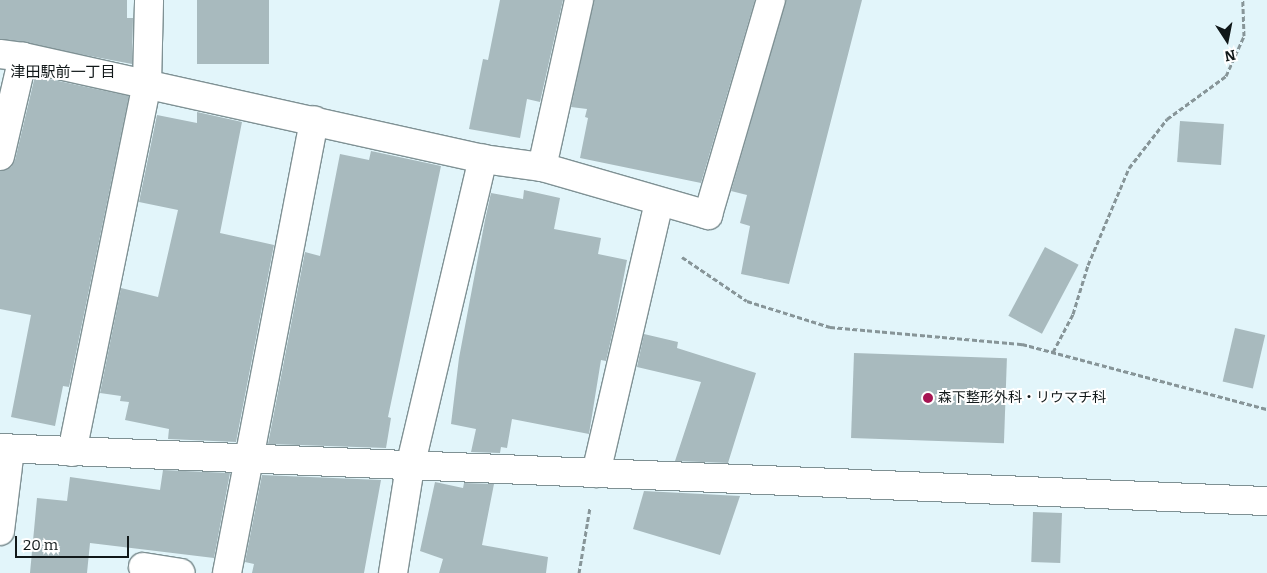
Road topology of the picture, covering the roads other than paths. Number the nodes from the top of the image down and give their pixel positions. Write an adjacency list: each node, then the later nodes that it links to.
1 (149, 0): 5 (street)
2 (578, 0): 9 (street)
3 (771, 0): 10 (street)
4 (12, 56): 5 (street); 7 (street)
5 (147, 84): 6 (street); 12 (street)
6 (314, 120): 8 (street); 13 (street)
7 (0, 156)
8 (483, 159): 9 (street); 14 (street)
9 (542, 168): 10 (street)
10 (660, 204): 15 (street)
11 (5, 449): 12 (street); 17 (street)
12 (72, 452): 13 (street)
13 (247, 458): 14 (street); 20 (street)
14 (410, 467): 15 (street); 21 (street)
15 (596, 473): 16 (street)
16 (1267, 501)
17 (0, 531)
18 (143, 567): 19 (street)
19 (181, 573)
20 (227, 573)
21 (393, 573)

